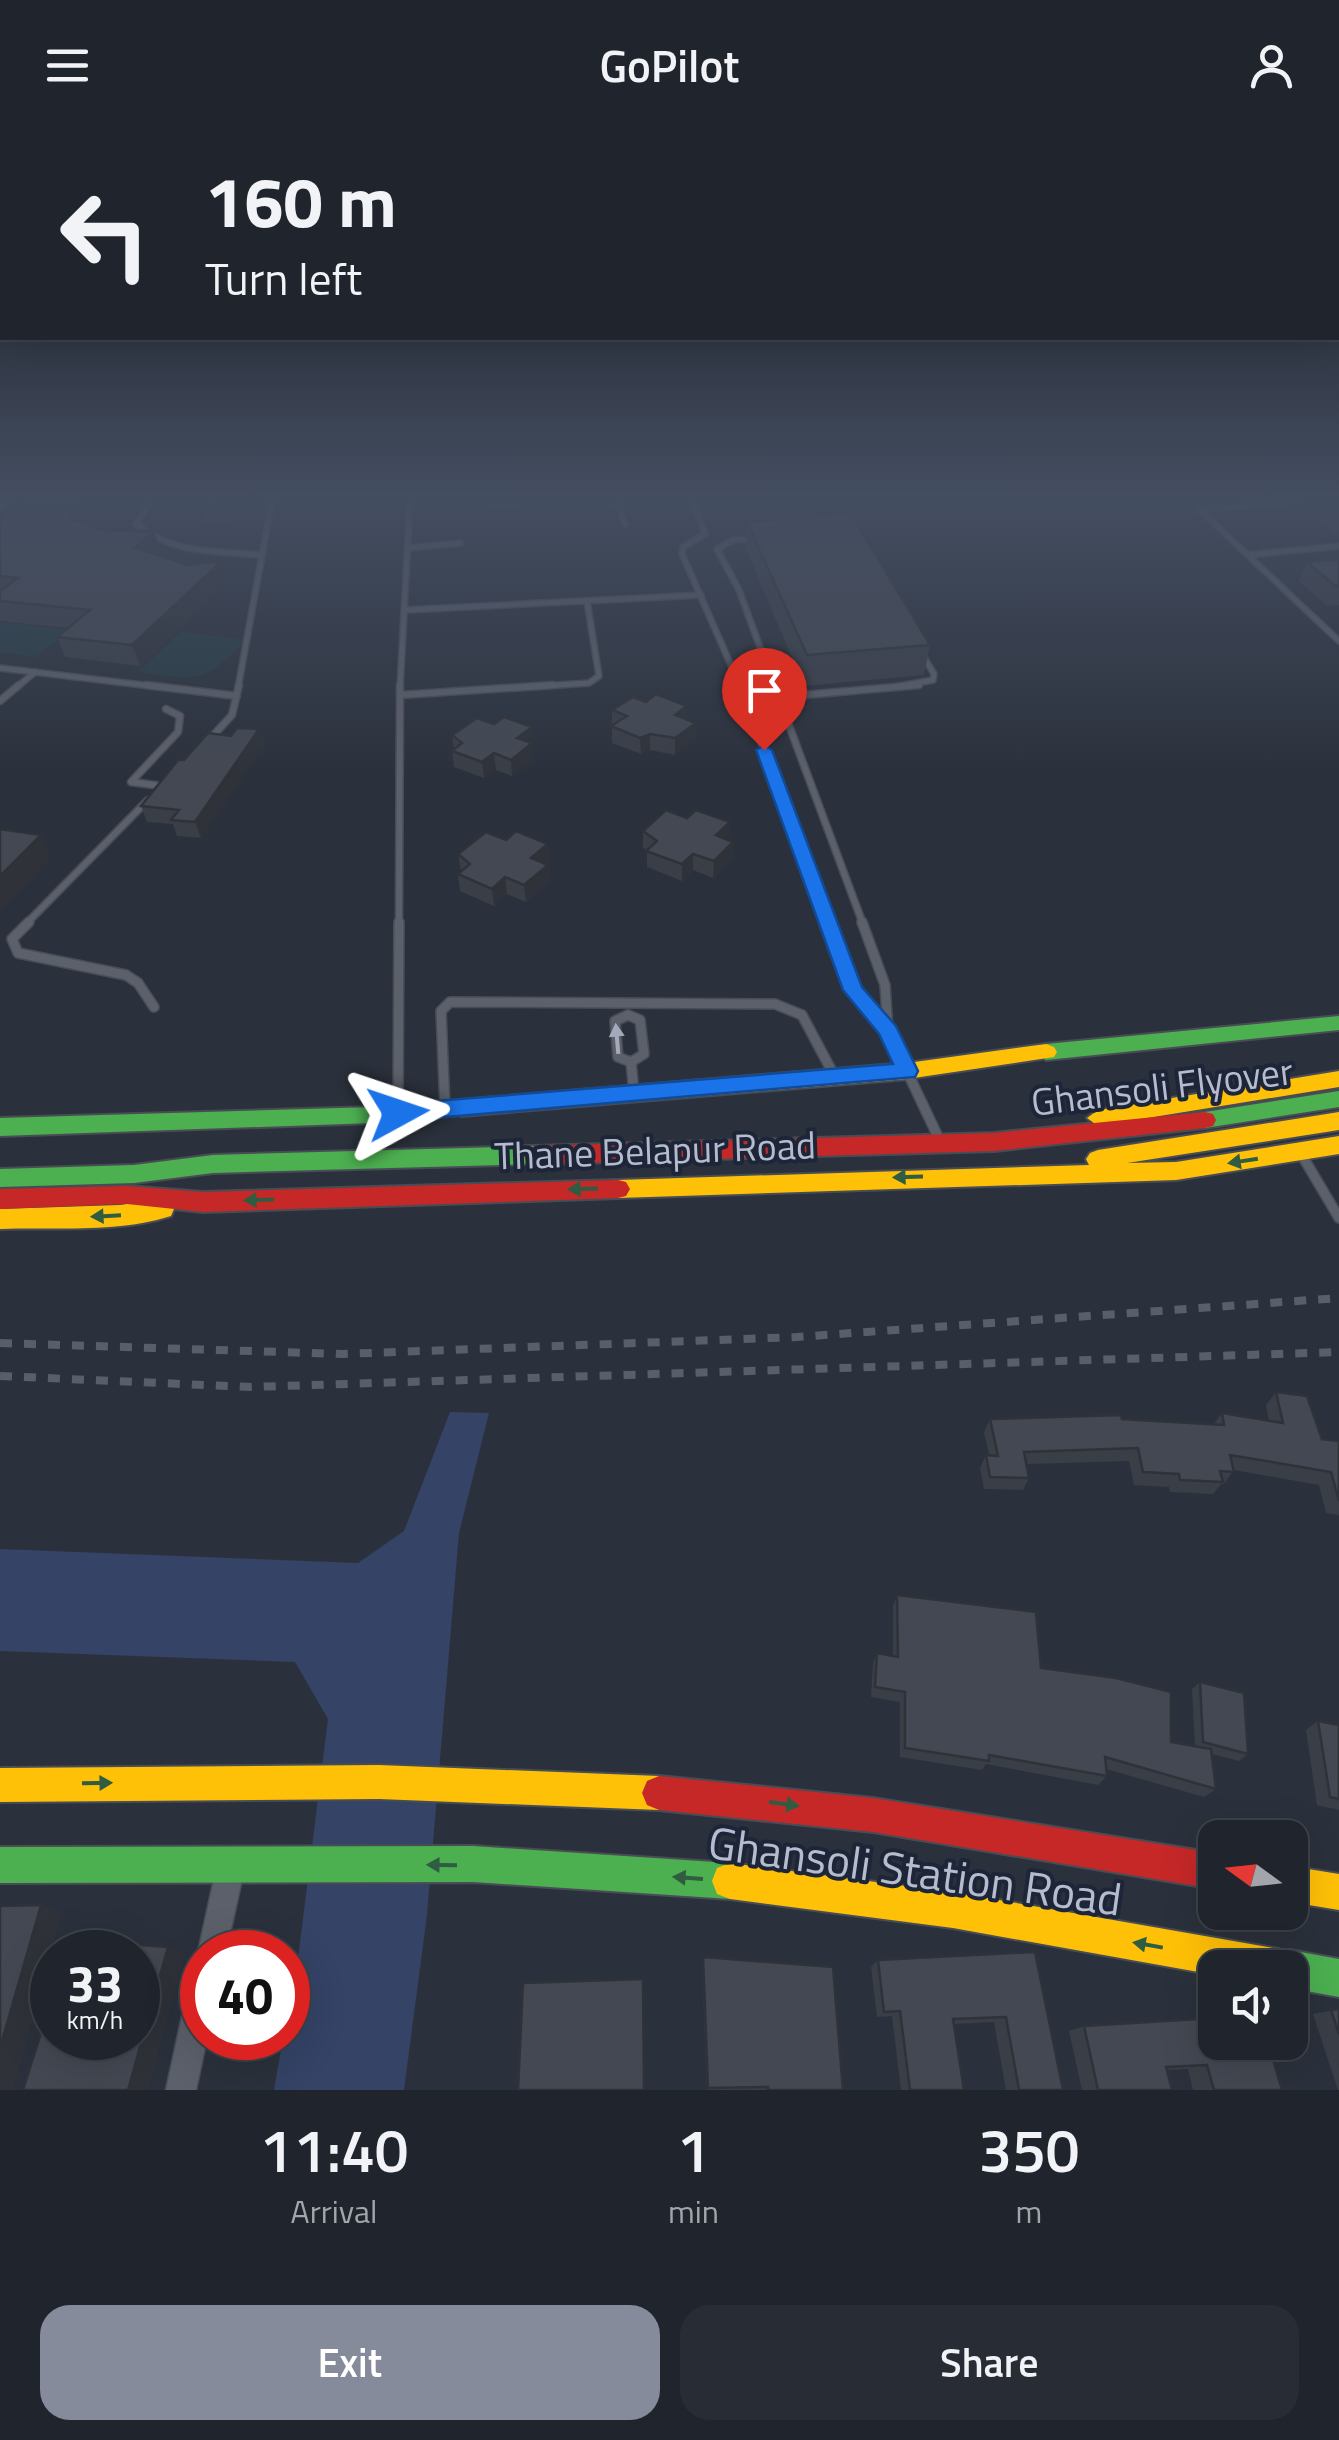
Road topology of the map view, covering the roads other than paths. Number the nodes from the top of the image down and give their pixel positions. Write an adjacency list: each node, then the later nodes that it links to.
1 (254, 591): 14 (lane)
2 (407, 591): 8 (lane)
3 (699, 591): 6 (lane)
4 (739, 591): 15 (lane)
5 (1288, 591): 9 (lane)
6 (701, 595): 7 (lane); 16 (lane)
7 (587, 602): 8 (lane); 13 (lane)
8 (406, 610): 13 (lane)
9 (1338, 638)
10 (914, 640): 15 (lane)
11 (0, 668): 12 (lane)
12 (35, 672): 14 (lane); 17 (lane)
13 (400, 695): 34 (lane)
14 (237, 696): 19 (lane)
15 (778, 697): 16 (lane); 26 (lane)
16 (746, 700): 26 (lane)
17 (0, 701)
18 (166, 709): 21 (lane)
19 (196, 752)
20 (174, 774): 21 (lane)
21 (162, 786): 23 (lane)
22 (629, 1002): 24 (lane); 29 (lane); 33 (lane)
23 (154, 1007)
24 (628, 1014): 27 (lane); 27 (lane, one-way to 24)
25 (1339, 1023): 28 (main road)
26 (888, 1031): 28 (lane)
27 (632, 1062): 31 (lane)
28 (907, 1071): 29 (main road); 38 (lane)
29 (835, 1077): 31 (main road)
30 (1339, 1079): 39 (main road)
31 (634, 1093): 33 (main road)
32 (1339, 1100): 37 (main road, Ghansoli Flyover)
33 (445, 1109): 34 (main road)
34 (398, 1113): 36 (main road)
35 (1339, 1120): 37 (main road, Ghansoli Flyover)
36 (0, 1127)
37 (1157, 1138): 39 (main road, Ghansoli Flyover); 44 (main road, Ghansoli Flyover)
38 (940, 1142): 39 (main road, Thane Belapur Road); 43 (main road, Thane Belapur Road)
39 (994, 1142)
40 (1339, 1145): 41 (main road)
41 (1300, 1152): 44 (main road, one-way to 44); 49 (lane)
42 (0, 1160): 43 (main road)
43 (213, 1164): 46 (main road, Thane Belapur Road)
44 (1006, 1174): 48 (main road, Thane Belapur Road, one-way to 48)
45 (0, 1178): 46 (main road)
46 (130, 1185): 47 (main road); 48 (main road, Thane Belapur Road)
47 (0, 1199)
48 (203, 1202): 50 (main road, one-way to 50)
49 (1339, 1218)
50 (0, 1219)
51 (0, 1784): 54 (main road, Ghansoli Station Road, one-way to 54)
52 (246, 1861): 53 (main road, Ghansoli Station Road); 57 (street); 58 (main road, Ghansoli Station Road, one-way to 52)
53 (0, 1865)
54 (1198, 1868)
55 (1308, 1887): 56 (main road)
56 (1339, 1892)
57 (220, 1930)
58 (1198, 1956)
59 (1308, 1973): 60 (main road)
60 (1339, 1978)
61 (187, 2060): 62 (street)
62 (181, 2090)

